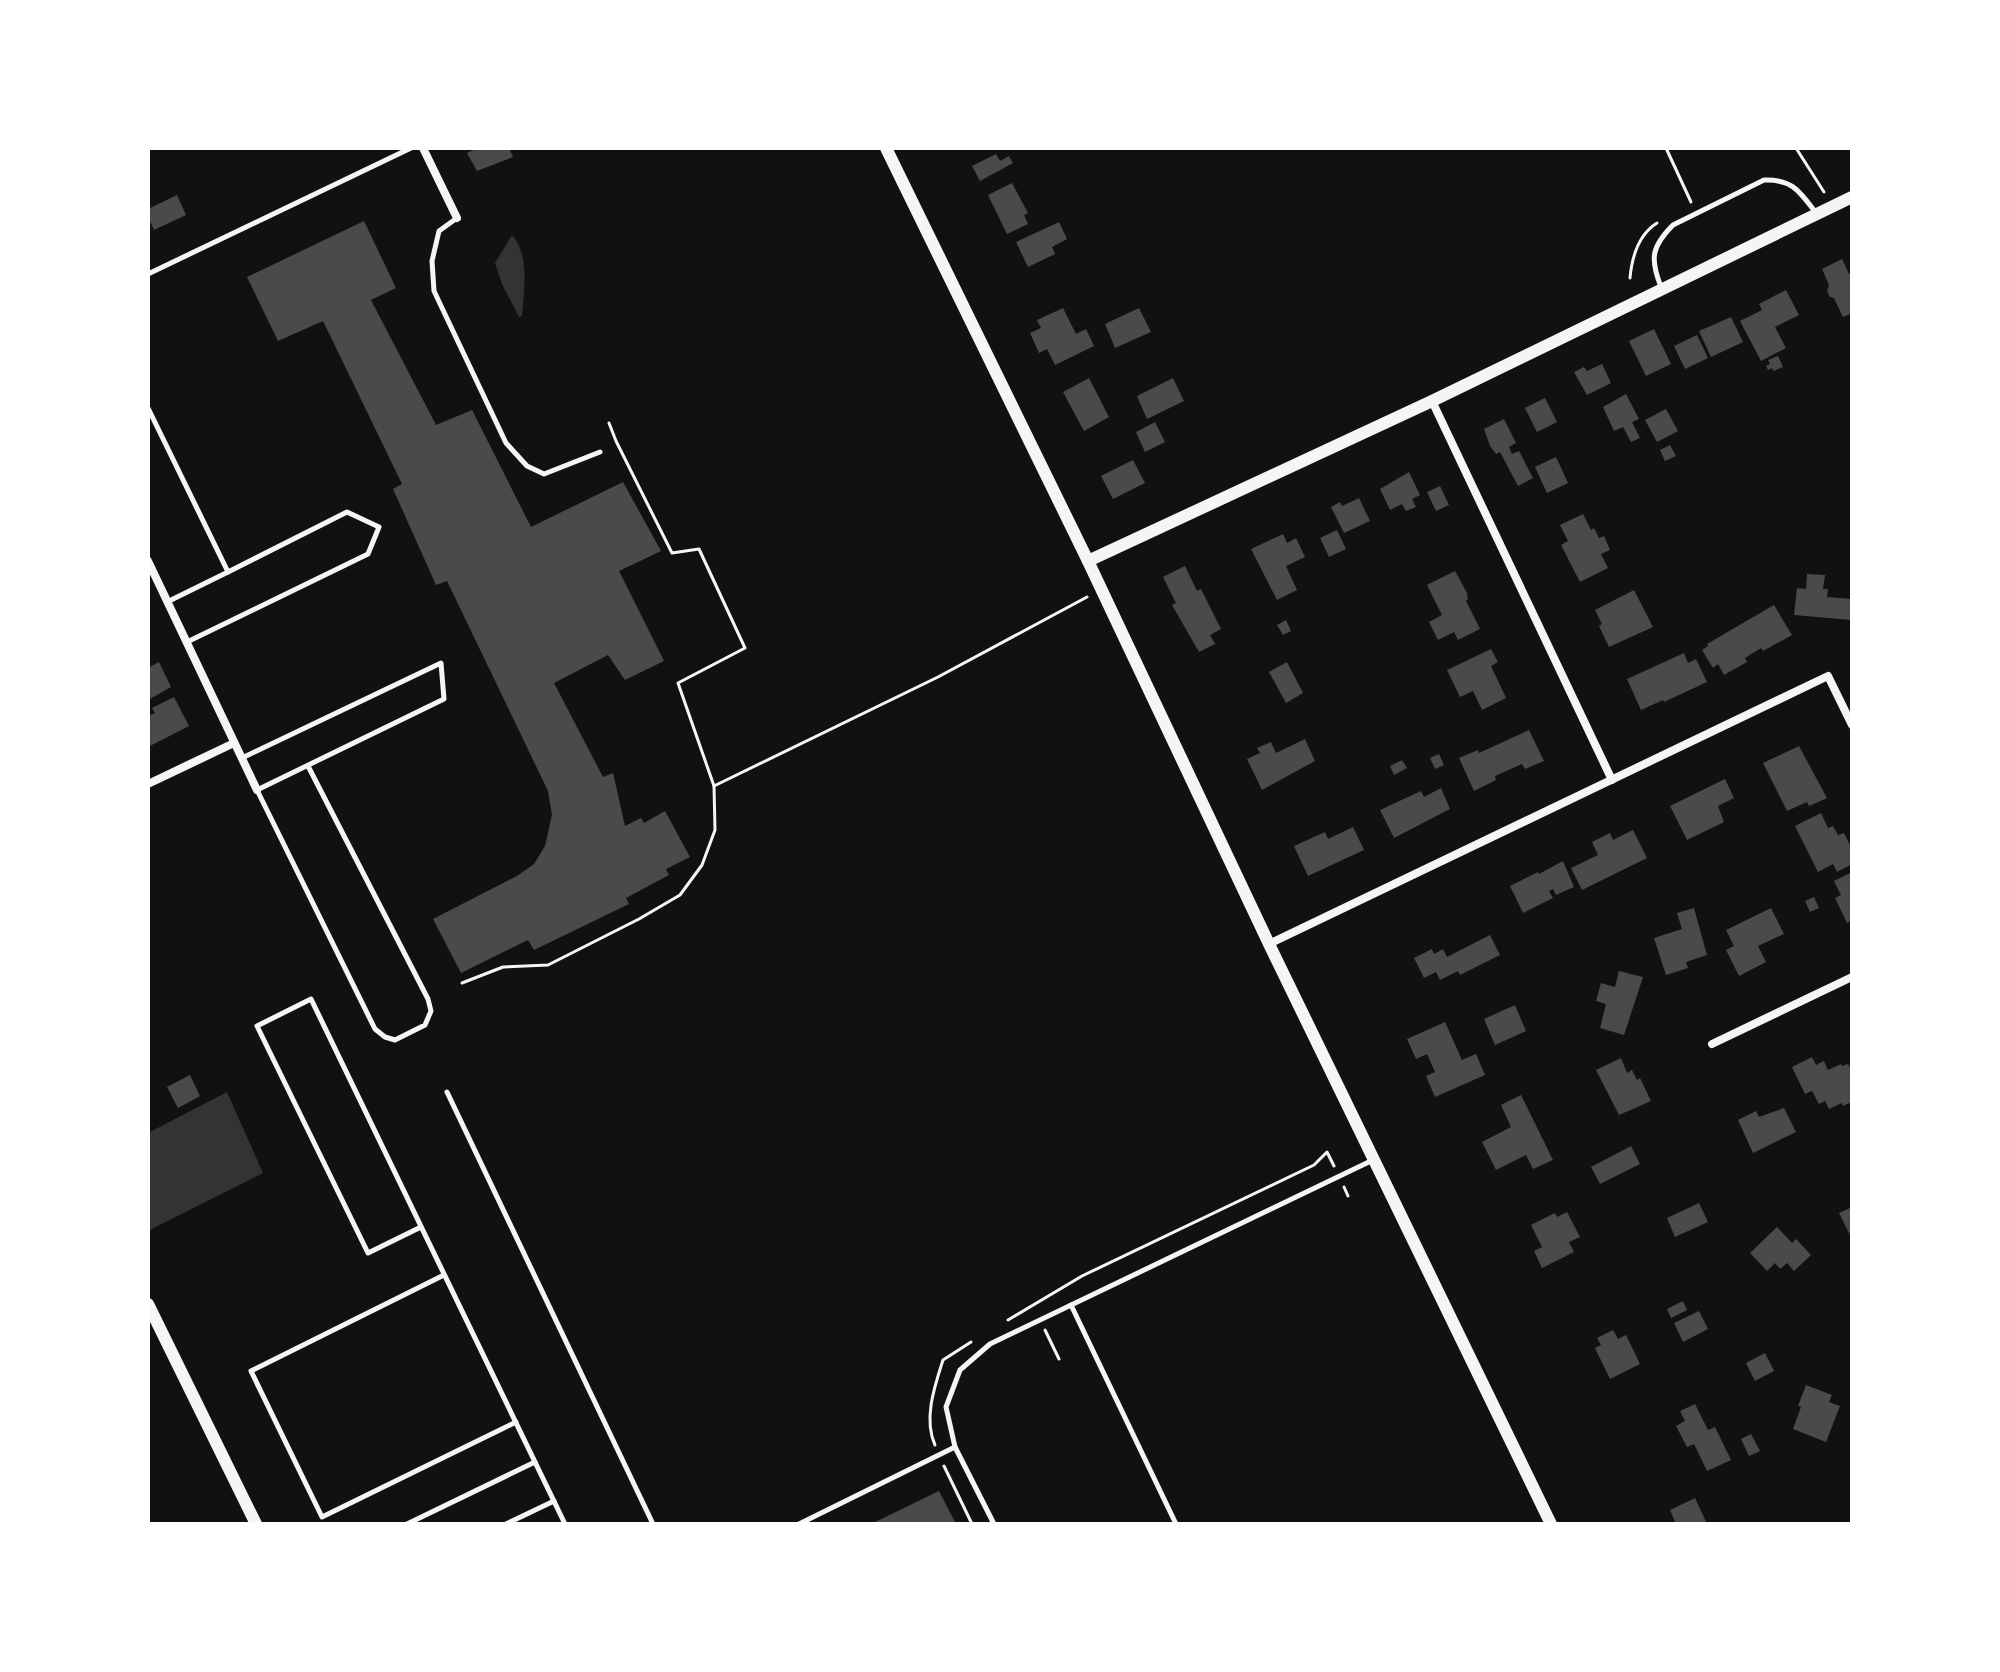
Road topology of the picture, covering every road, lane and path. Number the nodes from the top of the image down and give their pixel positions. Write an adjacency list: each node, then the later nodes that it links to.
1 (411, 148): 12 (lane)
2 (423, 148): 10 (street)
3 (886, 148): 20 (street)
4 (1666, 148): 8 (path)
5 (1796, 148): 6 (path)
6 (1819, 182)
7 (1852, 197): 9 (street)
8 (1680, 209)
9 (1817, 214): 14 (street); 14 (lane)
10 (457, 218): 18 (lane)
11 (1658, 223): 13 (path)
12 (148, 274)
13 (1630, 278)
14 (1662, 288): 15 (street)
15 (1432, 401): 20 (street); 29 (street)
16 (148, 408): 21 (lane)
17 (609, 423): 31 (path)
18 (600, 452)
19 (148, 561): 23 (street)
20 (1088, 561): 22 (street)
21 (228, 572): 23 (lane); 24 (lane)
22 (1099, 588): 31 (path); 33 (street)
23 (167, 602): 24 (street)
24 (186, 643): 26 (street)
25 (1852, 725): 29 (street)
26 (234, 743): 27 (street); 30 (street)
27 (241, 758): 28 (lane); 32 (street)
28 (308, 766): 32 (lane); 32 (lane)
29 (1612, 780): 33 (street)
30 (148, 784)
31 (714, 786): 35 (path)
32 (257, 790)
33 (1269, 944): 38 (street)
34 (1852, 977): 36 (street)
35 (462, 983)
36 (1712, 1044)
37 (447, 1092): 51 (lane)
38 (1374, 1160): 42 (lane); 55 (street)
39 (421, 1227): 39 (lane); 40 (lane)
40 (444, 1275): 43 (lane); 43 (lane)
41 (148, 1304): 47 (street)
42 (1071, 1305): 44 (lane); 54 (lane)
43 (516, 1422): 45 (lane)
44 (955, 1447): 52 (lane); 53 (lane)
45 (535, 1462): 46 (lane); 48 (lane)
46 (554, 1501): 49 (lane); 50 (lane)
47 (256, 1524)
48 (407, 1524)
49 (506, 1524)
50 (565, 1524)
51 (653, 1524)
52 (799, 1524)
53 (994, 1524)
54 (1176, 1524)
55 (1551, 1524)

